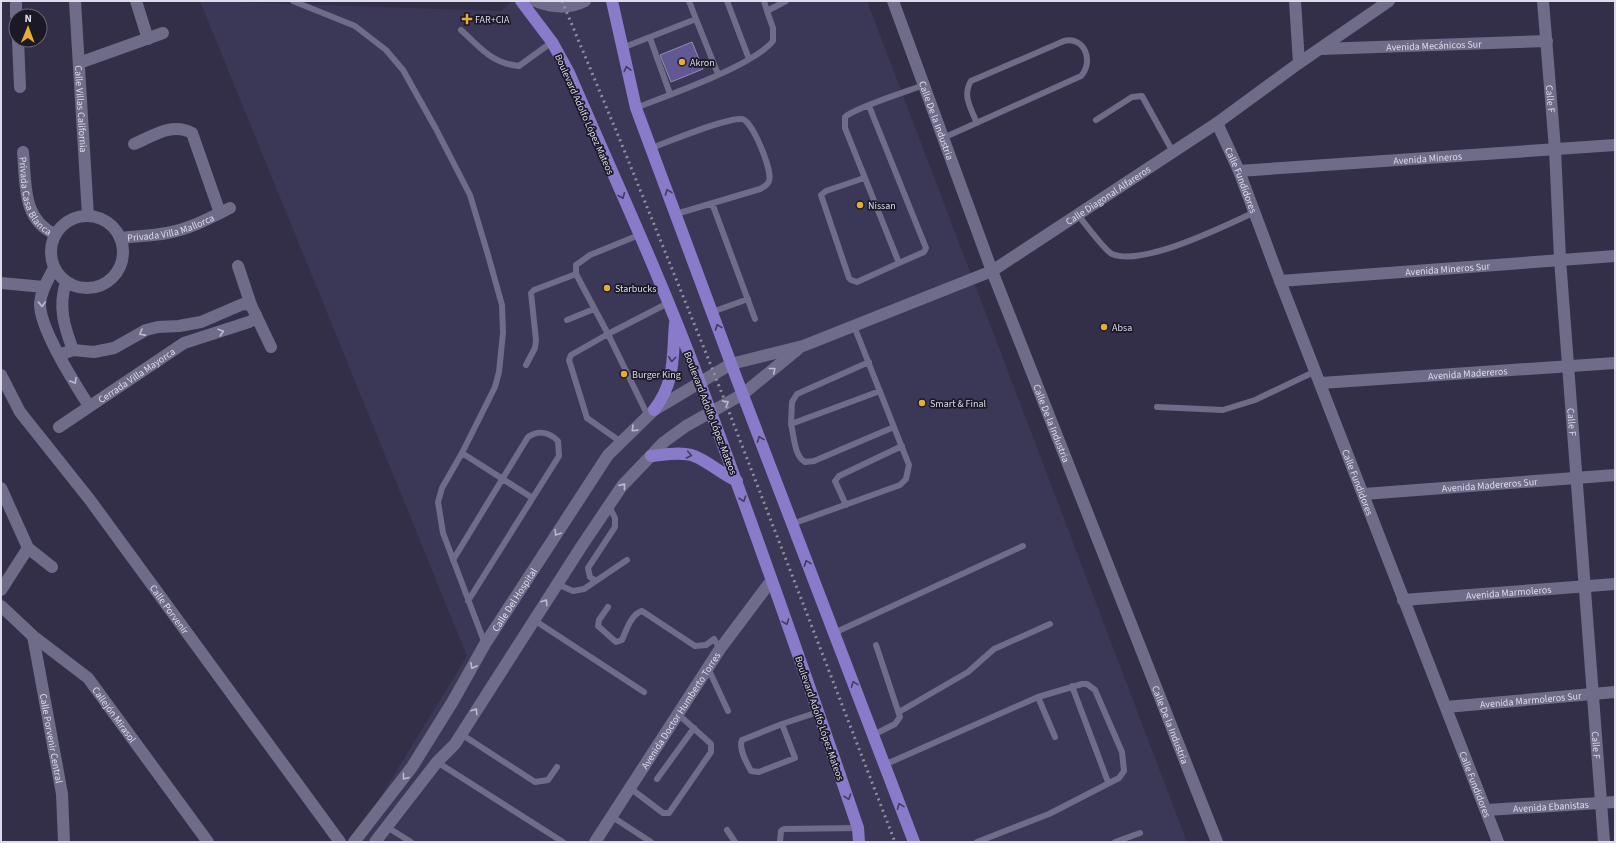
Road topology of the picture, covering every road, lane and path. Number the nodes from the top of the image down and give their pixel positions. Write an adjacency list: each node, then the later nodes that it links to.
1 (75, 1): 28 (street, Calle Villas California)
2 (136, 1): 21 (street)
3 (293, 1): 103 (lane)
4 (521, 1): 23 (main road, Boulevard Adolfo López Mateos)
5 (535, 1): 6 (street)
6 (585, 1)
7 (612, 1): 25 (main road)
8 (688, 1): 17 (lane)
9 (727, 1): 27 (lane)
10 (764, 1): 16 (lane)
11 (786, 1): 16 (lane)
12 (893, 1): 31 (street, Calle De la Industria)
13 (1295, 1): 29 (street)
14 (1389, 1): 26 (street, Calle Diagonal Alfareros)
15 (1543, 1): 22 (street, Calle F)
16 (767, 11): 27 (lane)
17 (696, 19): 20 (lane); 30 (lane)
18 (461, 30): 23 (lane)
19 (163, 33): 21 (street)
20 (650, 38): 25 (lane); 33 (lane)
21 (148, 39): 28 (street)
22 (1547, 41): 26 (street, Avenida Mecánicos Sur); 43 (street, Calle F)
23 (552, 42): 54 (main road, Boulevard Adolfo López Mateos, one-way to 54)
24 (18, 48): 32 (street)
25 (622, 48): 35 (main road, one-way to 25)
26 (1321, 49): 29 (street, Calle Diagonal Alfareros)
27 (749, 59): 30 (lane)
28 (79, 63): 52 (street, Calle Villas California)
29 (1299, 63): 38 (street, Calle Diagonal Alfareros)
30 (718, 74): 33 (lane)
31 (924, 85): 34 (lane); 39 (street, Calle De la Industria)
32 (20, 87)
33 (670, 94): 35 (lane)
34 (869, 106): 47 (lane); 58 (lane)
35 (636, 108): 42 (main road)
36 (1096, 120): 45 (lane)
37 (977, 123): 37 (lane); 39 (lane)
38 (1217, 123): 45 (street, Calle Diagonal Alfareros); 46 (street, Calle Fundidores)
39 (943, 138): 61 (street, Calle De la Industria)
40 (134, 144): 55 (street, Privada Villa Mallorca)
41 (1615, 145): 43 (street, Avenida Mineros)
42 (651, 148): 48 (lane); 50 (main road, one-way to 42)
43 (1555, 149): 46 (street, Avenida Mineros); 57 (street, Calle F)
44 (23, 152): 53 (street, Privada Casa Blanca)
45 (1173, 152): 51 (street, Calle Diagonal Alfareros)
46 (1240, 171): 49 (street, Calle Fundidores)
47 (864, 178): 58 (lane); 58 (lane)
48 (712, 203): 50 (lane); 67 (lane)
49 (1255, 212): 51 (lane); 63 (street, Calle Fundidores)
50 (676, 214): 71 (main road)
51 (1078, 215): 61 (street, Calle Diagonal Alfareros)
52 (88, 216): 53 (street); 55 (street)
53 (56, 234): 60 (street)
54 (639, 235): 62 (lane); 68 (main road, Boulevard Adolfo López Mateos)
55 (120, 238): 64 (street)
56 (1615, 256): 57 (street, Avenida Mineros Sur)
57 (1560, 259): 63 (street, Avenida Mineros Sur); 87 (street, Calle F)
58 (899, 263)
59 (238, 266): 70 (street)
60 (54, 268): 64 (street); 66 (street, Cerrada Villa Mayorca)
61 (992, 271): 76 (street, Calle Diagonal Alfareros); 182 (street, Calle De la Industria)
62 (576, 274): 69 (lane); 86 (lane)
63 (1280, 281): 88 (street, Calle Fundidores)
64 (66, 282): 81 (street)
65 (1, 283): 66 (street)
66 (44, 287): 82 (street, Cerrada Villa Mayorca, one-way to 82)
67 (748, 299): 71 (lane); 72 (lane)
68 (668, 303): 74 (main road, Boulevard Adolfo López Mateos); 77 (lane)
69 (594, 309): 73 (lane); 77 (lane)
70 (254, 310): 75 (street); 78 (street, Cerrada Villa Mayorca, one-way to 70); 80 (street)
71 (712, 312): 85 (main road, one-way to 71)
72 (755, 319)
73 (567, 320)
74 (675, 320): 90 (main road, Boulevard Adolfo López Mateos); 96 (main road, one-way to 96)
75 (179, 326): 78 (street, Cerrada Villa Mayorca); 81 (street, one-way to 81)
76 (854, 326): 79 (street, Calle Diagonal Alfareros); 83 (lane)
77 (608, 334): 96 (lane); 101 (lane)
78 (184, 343): 94 (street, Cerrada Villa Mayorca)
79 (803, 346): 85 (street, Calle Diagonal Alfareros); 93 (street, Calle Diagonal Alfareros, one-way to 79)
80 (271, 347)
81 (73, 350): 82 (street)
82 (59, 355): 94 (street, Cerrada Villa Mayorca, one-way to 94)
83 (869, 362): 92 (lane); 98 (lane)
84 (1615, 363): 87 (street, Avenida Madereros)
85 (731, 364): 90 (street, Calle Diagonal Alfareros); 93 (main road)
86 (526, 365)
87 (1569, 366): 91 (street, Avenida Madereros); 106 (street, Calle F)
88 (1316, 371): 91 (street, Calle Fundidores); 95 (lane)
89 (1, 375): 169 (street, Calle Porvenir)
90 (700, 382): 96 (street, Calle Del Hospital); 97 (main road, Boulevard Adolfo López Mateos)
91 (1321, 383): 110 (street, Calle Fundidores)
92 (880, 391): 98 (lane); 100 (lane)
93 (743, 394): 97 (street, Calle Diagonal Alfareros, one-way to 93); 114 (main road, one-way to 93)
94 (88, 406): 99 (street, Cerrada Villa Mayorca)
95 (1157, 407)
96 (651, 413): 101 (street, Calle Del Hospital, one-way to 101)
97 (710, 413): 104 (street); 108 (main road, Boulevard Adolfo López Mateos)
98 (791, 424): 100 (lane)
99 (59, 427)
100 (894, 427): 102 (lane)
101 (621, 442): 134 (street, Calle Del Hospital, one-way to 134)
102 (902, 446): 112 (lane); 112 (lane)
103 (462, 453): 107 (lane); 117 (lane)
104 (651, 456): 108 (main road, one-way to 108); 113 (street, one-way to 104)
105 (1615, 475): 106 (street, Avenida Madereros Sur)
106 (1578, 477): 110 (street, Avenida Madereros Sur); 124 (street, Calle F)
107 (503, 479): 111 (lane); 111 (lane); 117 (lane)
108 (737, 481): 120 (main road, Boulevard Adolfo López Mateos, one-way to 120)
109 (1, 488): 116 (street)
110 (1364, 494): 126 (street, Calle Fundidores)
111 (531, 497): 127 (lane)
112 (846, 505): 114 (lane)
113 (609, 506): 121 (lane); 122 (street)
114 (792, 524): 132 (main road, one-way to 114)
115 (1023, 546): 132 (lane)
116 (28, 548): 119 (street); 125 (street)
117 (453, 560): 127 (lane)
118 (627, 560): 121 (lane)
119 (52, 567)
120 (771, 581): 136 (street, Avenida Doctor Humberto Torres); 145 (main road, Boulevard Adolfo López Mateos, one-way to 145)
121 (596, 582): 122 (lane)
122 (557, 584): 130 (street, one-way to 122)
123 (1615, 584): 124 (street, Avenida Marmoleros)
124 (1584, 586): 126 (street, Avenida Marmoleros); 141 (street, Calle F)
125 (1, 590)
126 (1403, 600): 143 (street, Calle Fundidores)
127 (468, 601): 134 (lane)
128 (1, 606): 133 (street, Callejón Mirasol)
129 (608, 607): 136 (lane)
130 (534, 620): 139 (lane); 150 (street, one-way to 130)
131 (1050, 624): 146 (lane)
132 (834, 633): 151 (main road, one-way to 132)
133 (33, 636): 167 (street, Calle Porvenir Central); 168 (street, Callejón Mirasol)
134 (485, 644): 170 (street, Calle Del Hospital, one-way to 170)
135 (876, 644): 146 (lane)
136 (720, 649): 137 (street, Avenida Doctor Humberto Torres)
137 (708, 668): 144 (lane); 147 (street, Avenida Doctor Humberto Torres)
138 (1072, 686): 142 (lane); 157 (lane); 157 (lane)
139 (644, 692)
140 (1615, 692): 141 (street, Avenida Marmoleros Sur)
141 (1592, 693): 143 (street, Avenida Marmoleros Sur); 160 (street, Calle F)
142 (1038, 697): 152 (lane); 154 (lane)
143 (1446, 707): 161 (street, Calle Fundidores)
144 (728, 712)
145 (818, 712): 148 (lane); 164 (main road, Boulevard Adolfo López Mateos, one-way to 164)
146 (899, 712): 151 (lane)
147 (678, 714): 149 (lane); 158 (street, Avenida Doctor Humberto Torres)
148 (782, 724): 148 (lane)
149 (694, 728): 156 (lane); 158 (lane)
150 (461, 734): 153 (street); 155 (lane)
151 (873, 735): 154 (main road)
152 (1055, 737)
153 (437, 762): 163 (street); 173 (lane)
154 (884, 765): 179 (main road, one-way to 154)
155 (557, 767)
156 (657, 779)
157 (1108, 782): 180 (lane)
158 (630, 788): 162 (street, Avenida Doctor Humberto Torres)
159 (1615, 802): 160 (street, Avenida Ebanistas)
160 (1602, 803): 161 (street, Avenida Ebanistas); 184 (street, Calle F)
161 (1487, 810): 183 (street, Calle Fundidores)
162 (611, 816): 174 (street, Avenida Doctor Humberto Torres); 175 (lane)
163 (387, 827): 171 (street); 172 (lane)
164 (858, 828): 177 (lane); 178 (main road, Boulevard Adolfo López Mateos)
165 (727, 830): 176 (lane)
166 (1140, 833): 181 (lane)
167 (64, 842)
168 (208, 842)
169 (340, 842)
170 (354, 842)
171 (375, 842)
172 (411, 842)
173 (563, 842)
174 (595, 842)
175 (651, 842)
176 (735, 842)
177 (780, 842)
178 (859, 842)
179 (914, 842)
180 (977, 842)
181 (1115, 842)
182 (1217, 842)
183 (1498, 842)
184 (1604, 842)

